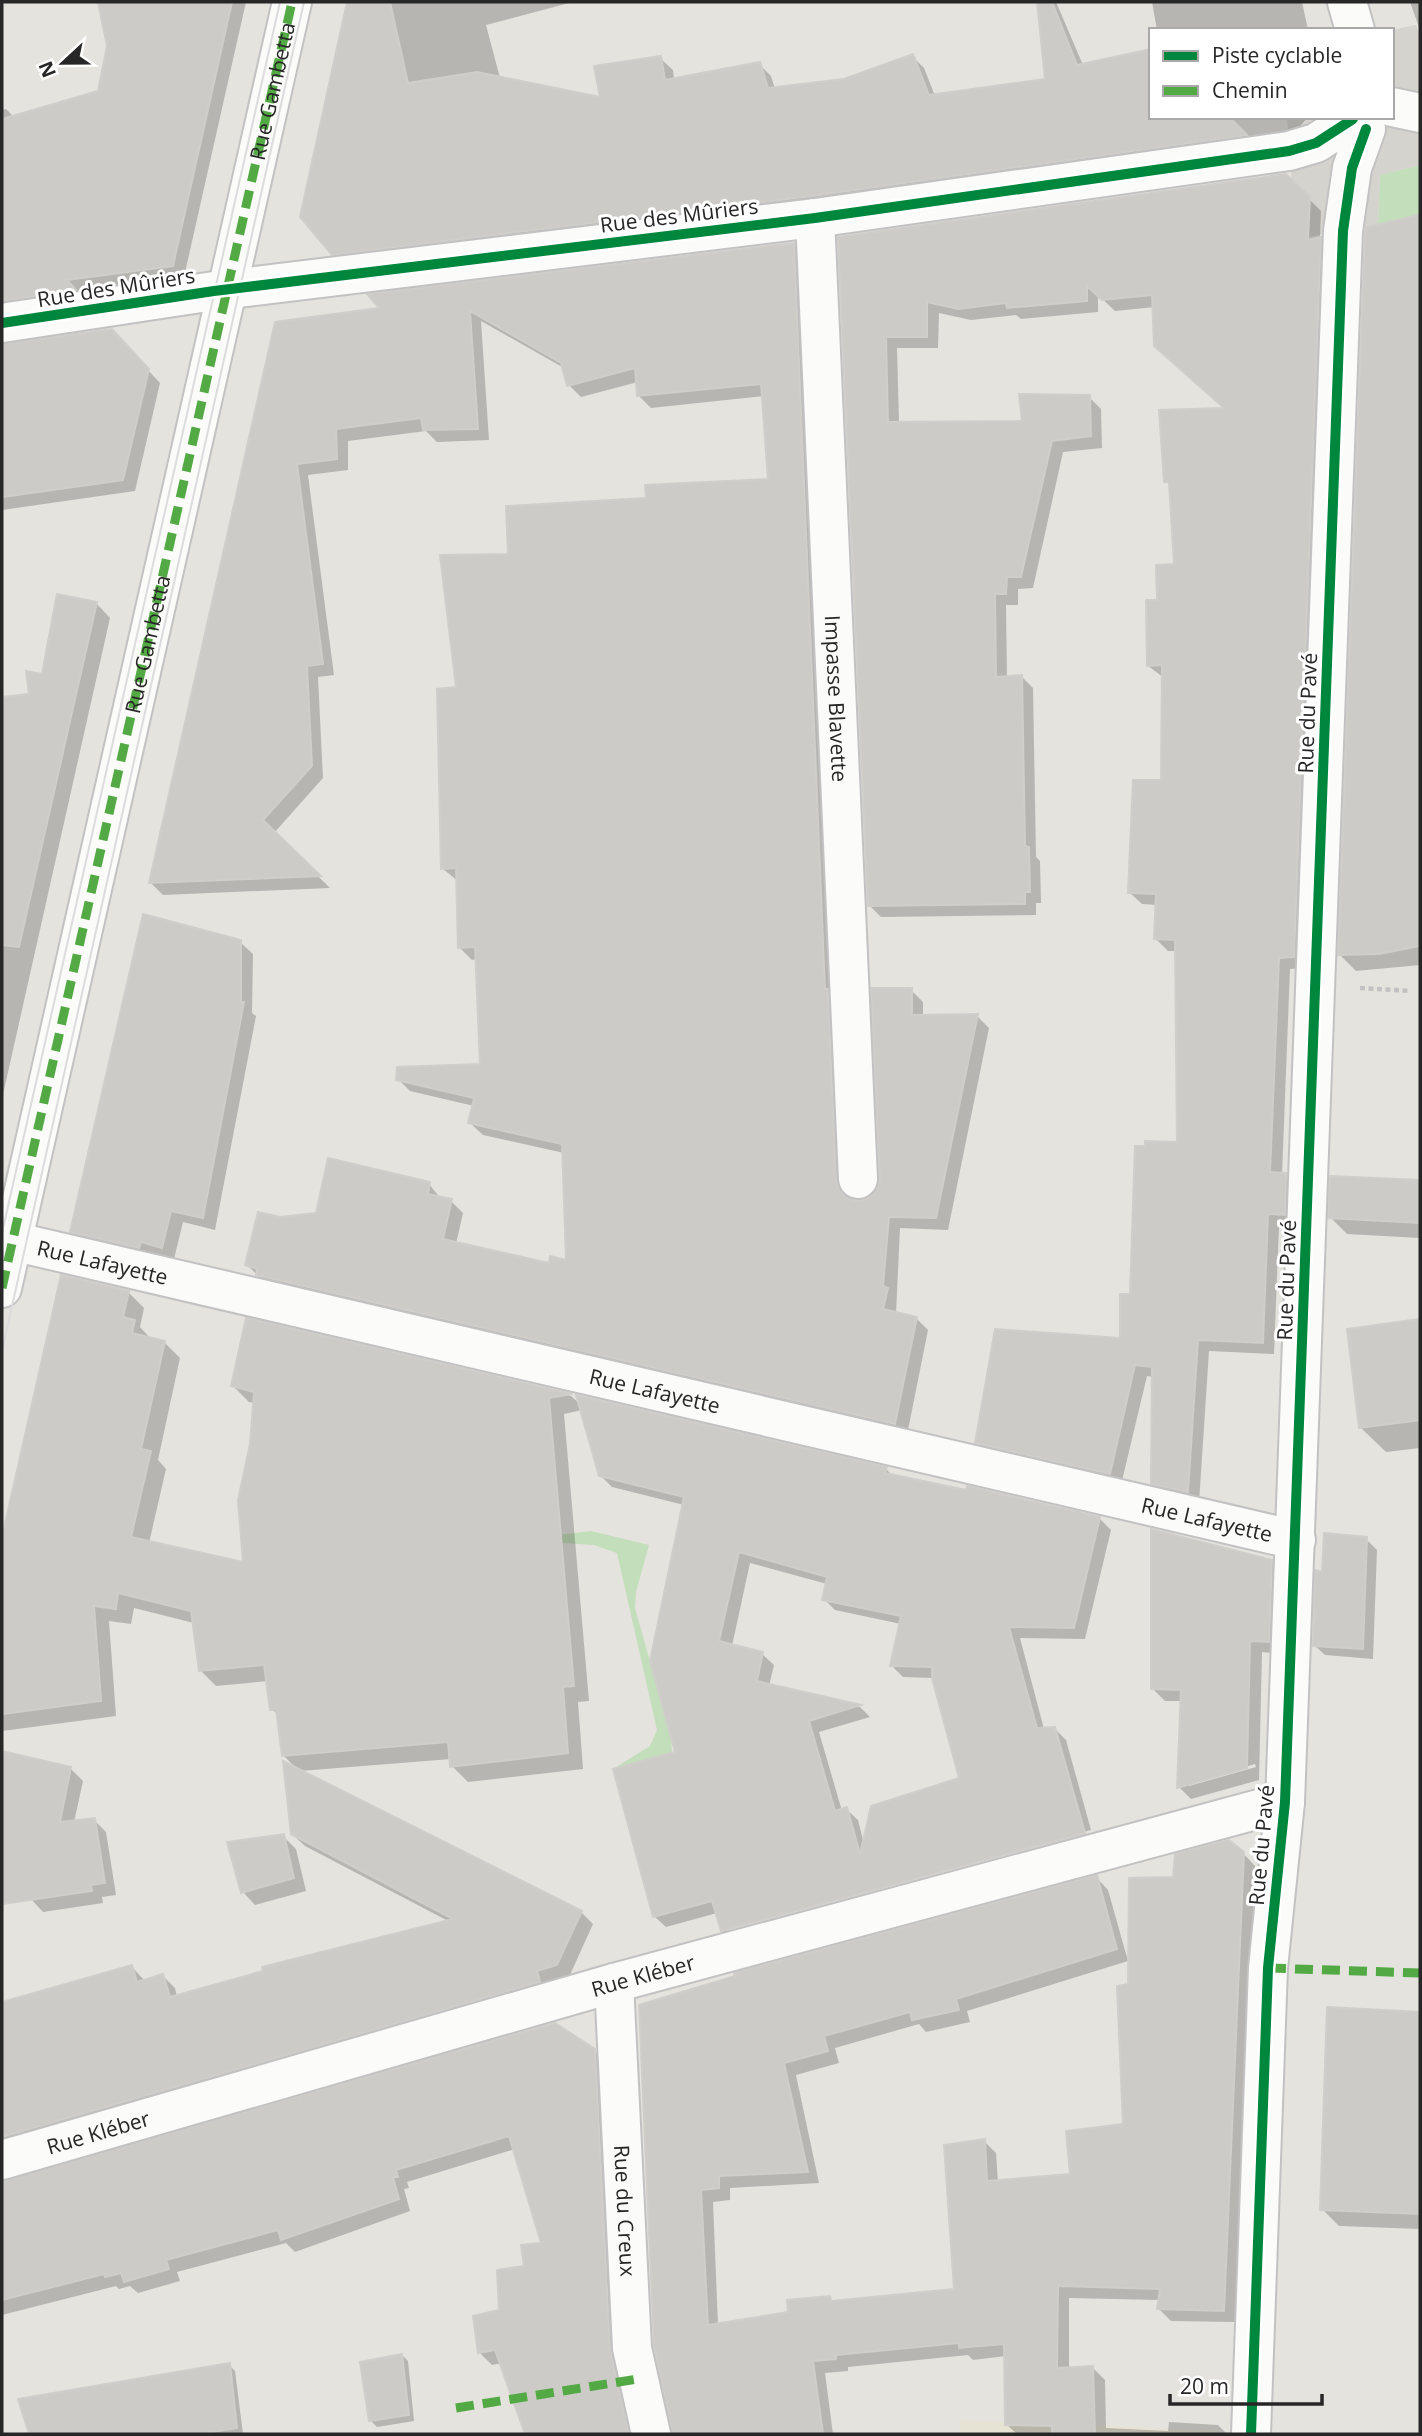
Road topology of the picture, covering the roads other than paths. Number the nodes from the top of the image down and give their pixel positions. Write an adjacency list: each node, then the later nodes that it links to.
1 (292, 2): 9 (street, Rue Gambetta)
2 (1347, 2): 3 (street)
3 (1354, 28)
4 (1420, 113): 5 (street)
5 (1394, 116)
6 (1368, 119): 8 (street, Rue des Mûriers)
7 (1370, 119): 14 (street, Rue du Pavé)
8 (815, 218): 9 (street, Rue des Mûriers); 11 (street, Impasse Blavette)
9 (226, 290): 10 (street, Rue des Mûriers); 12 (street, Rue Gambetta)
10 (2, 323)
11 (858, 1179)
12 (12, 1241): 13 (street, Rue Gambetta); 14 (street, Rue Lafayette)
13 (2, 1288)
14 (1296, 1540): 15 (street, Rue du Pavé)
15 (1285, 1802): 16 (street, Rue Kléber); 19 (street, Rue du Pavé)
16 (614, 1983): 17 (street, Rue Kléber); 18 (street, Rue du Creux)
17 (2, 2160)
18 (650, 2434)
19 (1251, 2434)

